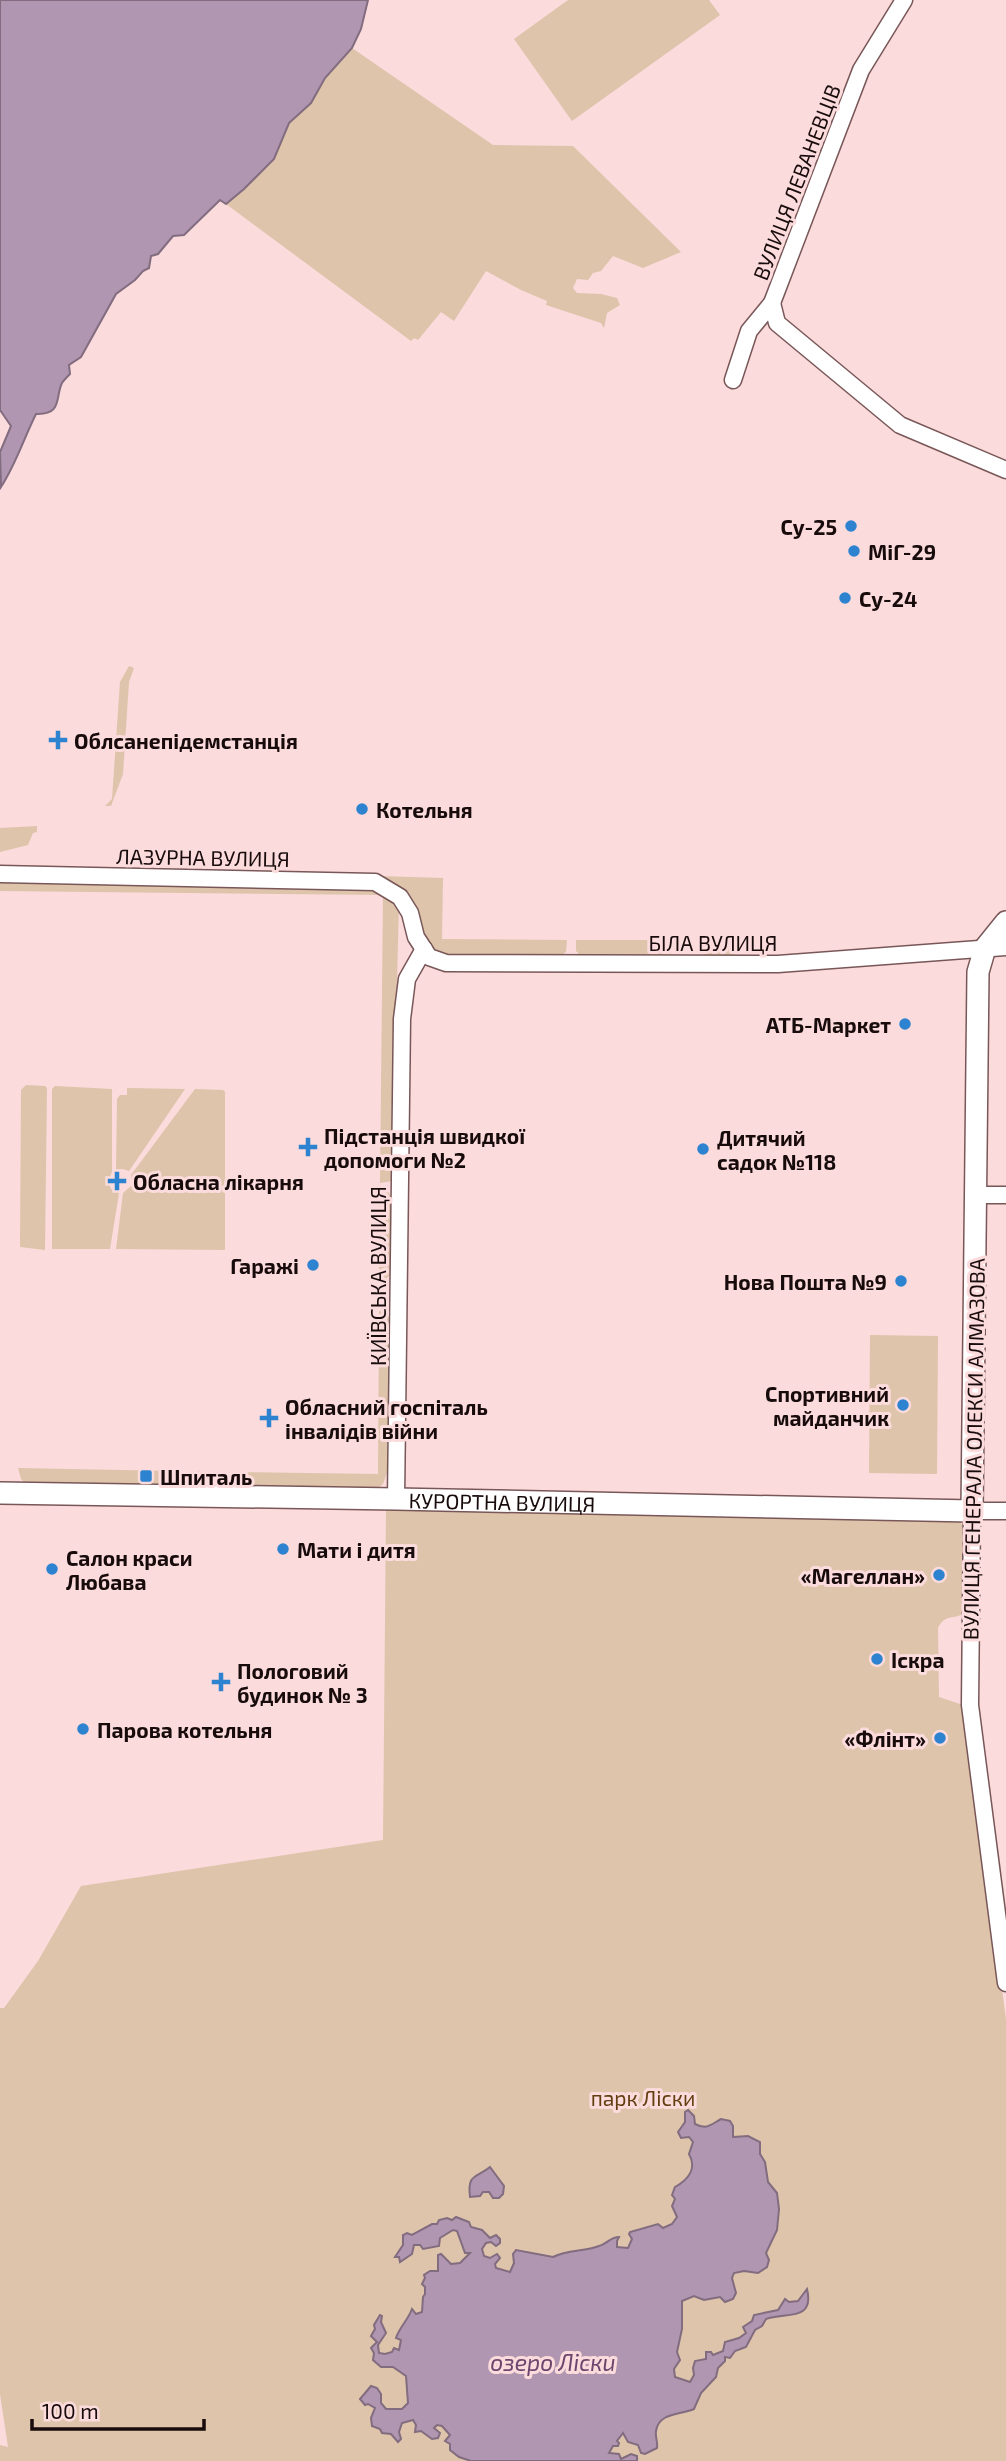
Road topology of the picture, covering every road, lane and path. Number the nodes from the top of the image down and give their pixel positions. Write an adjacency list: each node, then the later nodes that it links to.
1 (904, 0): 2 (street, ВУЛИЦЯ ЛЕВАНЕВЦІВ)
2 (772, 303): 3 (street, ВУЛИЦЯ ЛЕВАНЕВЦІВ); 4 (street)
3 (733, 380)
4 (1006, 470)
5 (0, 874): 8 (street, ЛАЗУРНА ВУЛИЦЯ)
6 (1006, 922): 7 (main road, ВУЛИЦЯ ГЕНЕРАЛА ОЛЕКСИ АЛМАЗОВА)
7 (996, 947): 8 (street, БІЛА ВУЛИЦЯ); 9 (main road, ВУЛИЦЯ ГЕНЕРАЛА ОЛЕКСИ АЛМАЗОВА)
8 (424, 950): 12 (street, КИЇВСЬКА ВУЛИЦЯ)
9 (976, 1195): 10 (street); 13 (main road, ВУЛИЦЯ ГЕНЕРАЛА ОЛЕКСИ АЛМАЗОВА)
10 (1006, 1195)
11 (0, 1493): 12 (main road, КУРОРТНА ВУЛИЦЯ)
12 (396, 1499): 13 (main road, КУРОРТНА ВУЛИЦЯ)
13 (972, 1511): 14 (street, КУРОРТНА ВУЛИЦЯ); 15 (street, ВУЛИЦЯ ГЕНЕРАЛА ОЛЕКСИ АЛМАЗОВА)
14 (1006, 1511)
15 (1006, 1983)

